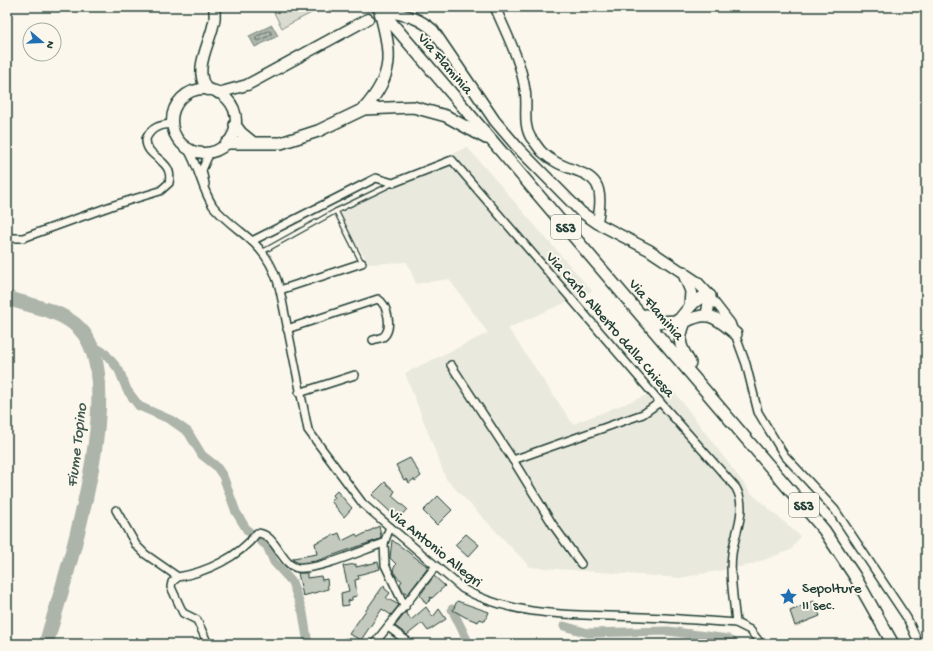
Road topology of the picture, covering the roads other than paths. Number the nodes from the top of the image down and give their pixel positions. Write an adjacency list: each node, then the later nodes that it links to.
1 (214, 7): 6 (main road)
2 (378, 7): 11 (highway); 15 (highway, Via Flaminia / SS3)
3 (495, 7): 22 (street)
4 (391, 13): 22 (main road)
5 (368, 19): 7 (main road)
6 (201, 73): 8 (main road); 9 (main road)
7 (247, 85): 8 (main road); 10 (main road)
8 (213, 91): 9 (main road); 10 (main road)
9 (189, 93): 12 (main road)
10 (233, 109): 13 (main road)
11 (364, 110): 14 (highway); 15 (highway)
12 (172, 124): 17 (main road); 23 (street)
13 (235, 124): 14 (highway); 16 (main road)
14 (252, 142): 16 (highway)
15 (494, 142): 31 (highway, Via Flaminia / SS3)
16 (227, 143): 18 (main road)
17 (187, 148): 18 (main road); 20 (street)
18 (210, 152): 20 (street)
19 (393, 184): 21 (lane, Via Carlo Alberto dalla Chiesa); 24 (street); 40 (street, Via Carlo Alberto dalla Chiesa)
20 (215, 208): 24 (street, Via Antonio Allegri)
21 (336, 211): 25 (lane, Via Carlo Alberto dalla Chiesa); 26 (lane)
22 (598, 223): 27 (main road)
23 (7, 238)
24 (252, 240): 25 (street, Via Antonio Allegri)
25 (262, 252): 28 (street, Via Antonio Allegri)
26 (362, 263): 28 (street)
27 (683, 272): 29 (main road); 30 (highway)
28 (280, 290): 33 (street, Via Antonio Allegri)
29 (710, 296): 30 (highway); 32 (highway); 34 (street)
30 (690, 308): 31 (highway)
31 (639, 311): 38 (highway, Via Flaminia / SS3)
32 (707, 315): 34 (highway); 38 (highway)
33 (287, 329): 35 (street); 39 (street, Via Antonio Allegri)
34 (736, 334): 56 (street)
35 (373, 340)
36 (451, 365): 41 (street)
37 (355, 375): 39 (street)
38 (696, 378): 55 (highway, Via Flaminia / SS3)
39 (300, 393): 43 (street, Via Antonio Allegri)
40 (660, 402): 41 (street); 49 (street, Via Carlo Alberto dalla Chiesa)
41 (513, 460): 45 (street)
42 (116, 510): 47 (street)
43 (390, 527): 44 (street); 46 (street, Via Antonio Allegri)
44 (384, 543): 47 (street); 48 (street)
45 (581, 564)
46 (436, 566): 48 (street); 49 (street, Via Antonio Allegri)
47 (178, 577): 51 (street)
48 (406, 606): 50 (street)
49 (736, 623): 54 (street, Via Antonio Allegri)
50 (388, 627): 52 (street); 53 (street)
51 (208, 644)
52 (374, 644)
53 (411, 644)
54 (760, 644)
55 (893, 644)
56 (919, 644)

